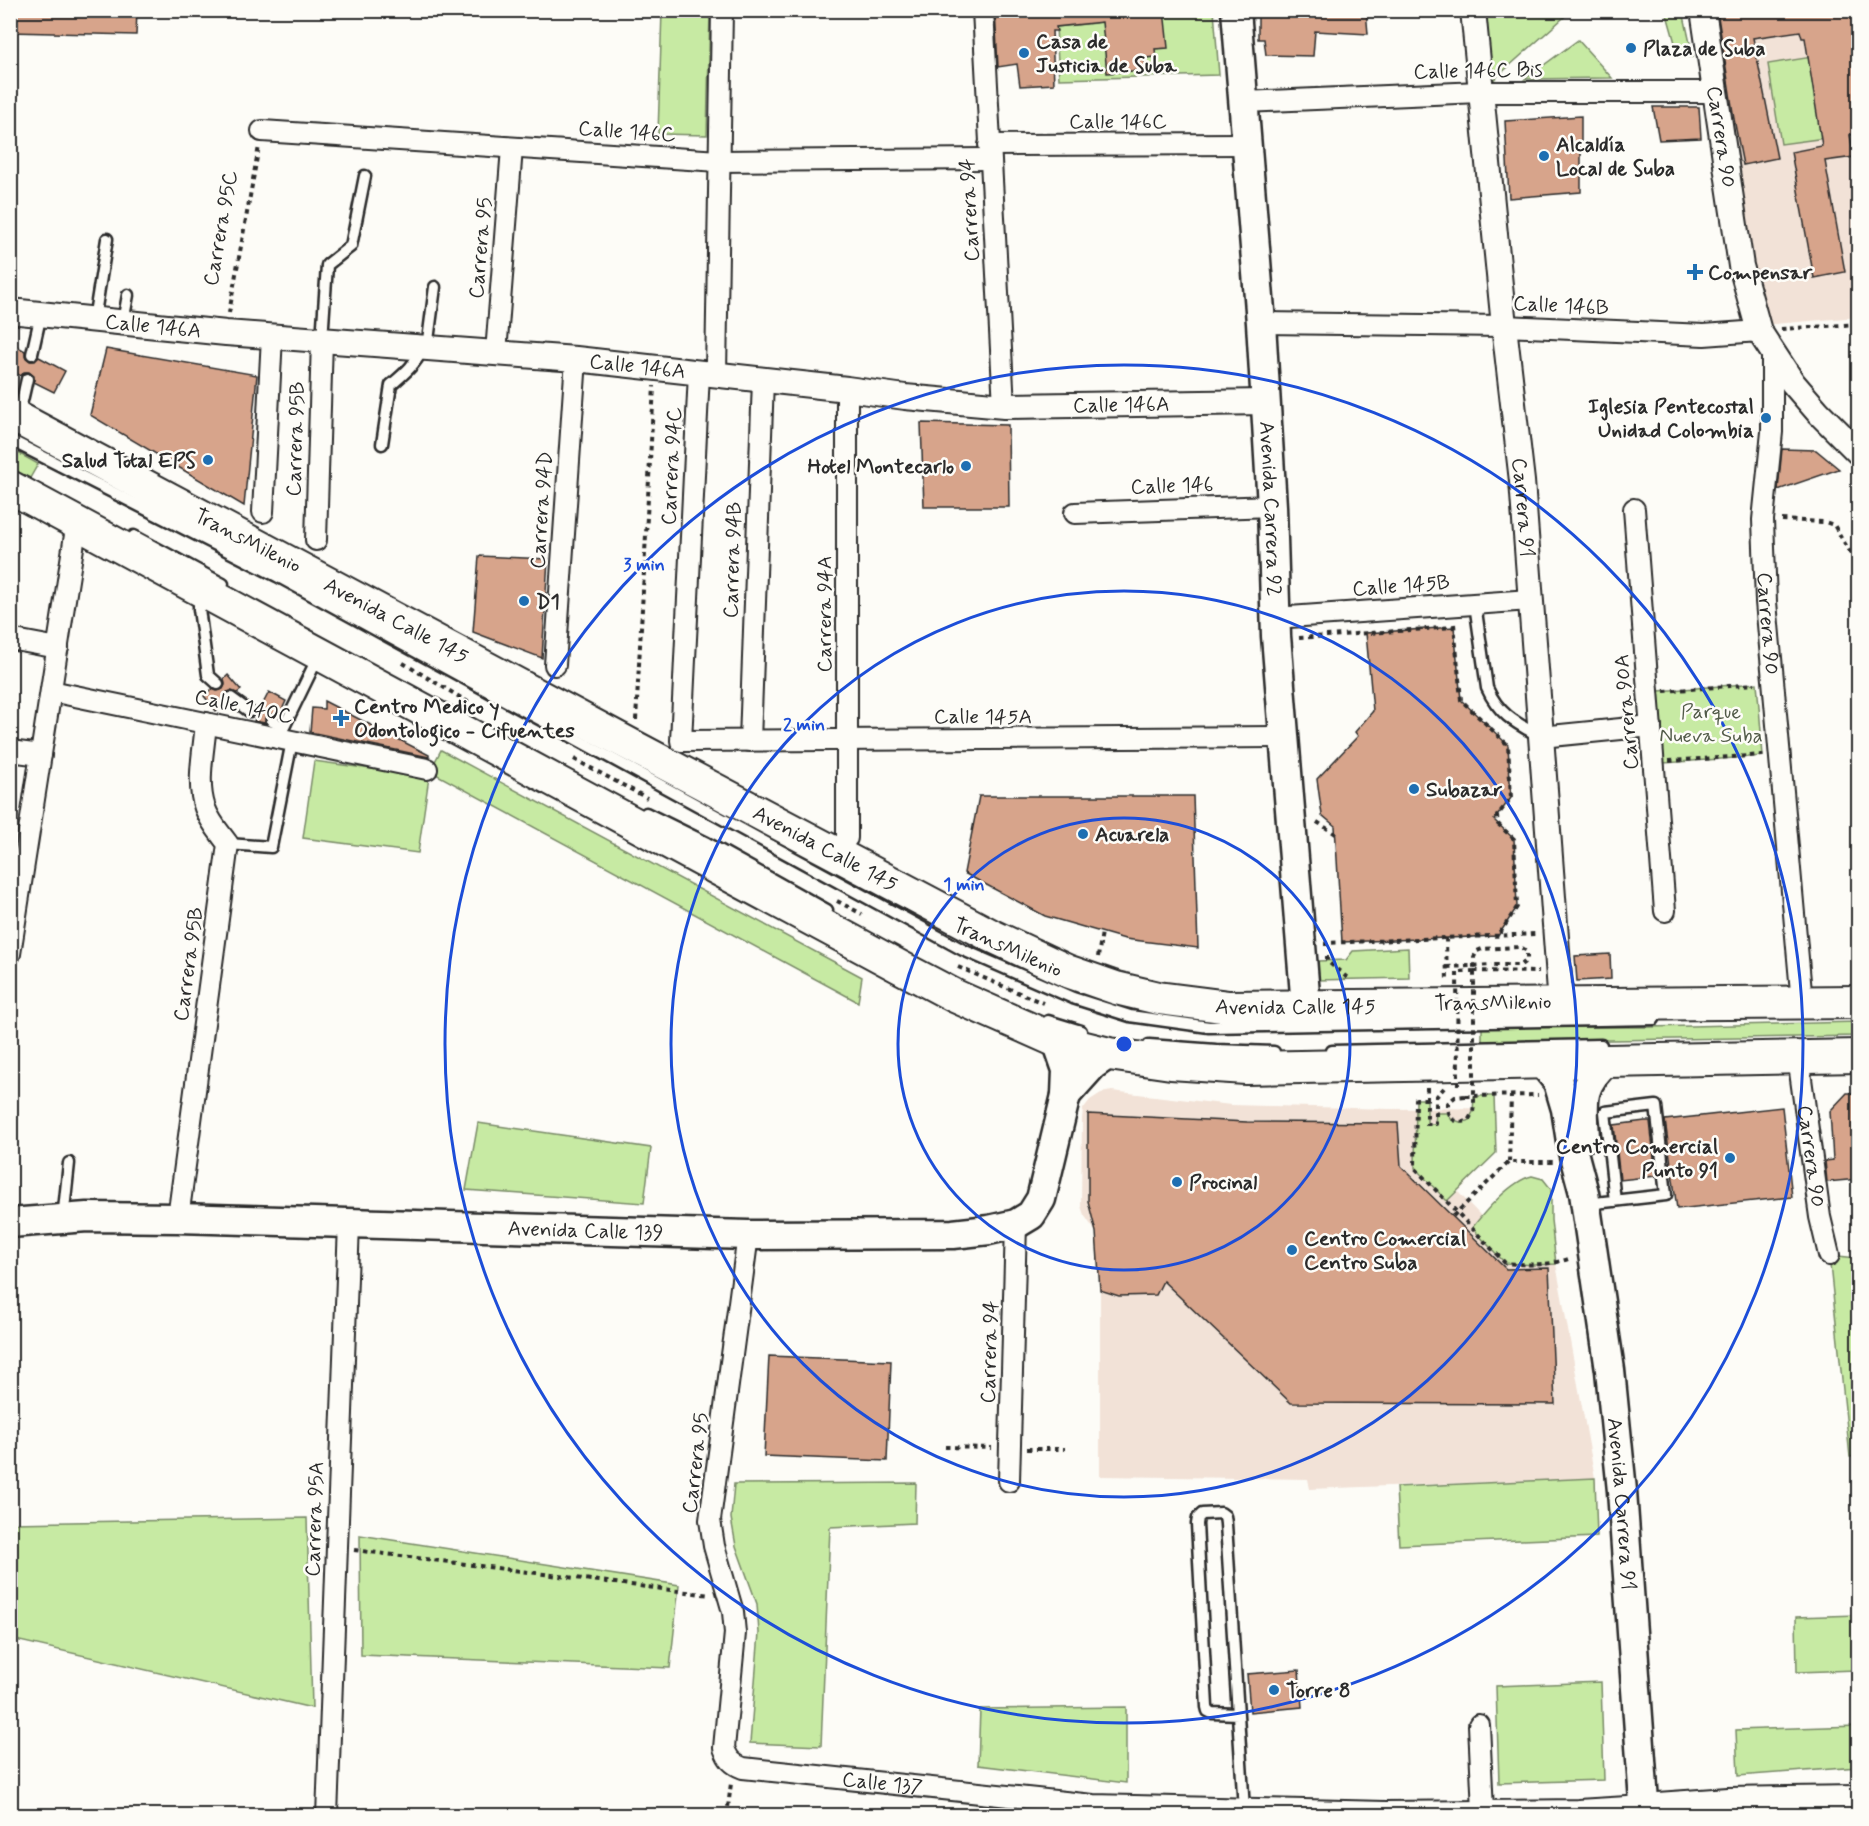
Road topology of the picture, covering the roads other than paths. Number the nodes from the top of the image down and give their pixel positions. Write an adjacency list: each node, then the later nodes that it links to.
1 (722, 10): 13 (street, Carrera 94C)
2 (983, 10): 12 (street, Carrera 94)
3 (1236, 10): 8 (main road, Avenida Carrera 92)
4 (1473, 10): 6 (street, Carrera 91)
5 (1703, 10): 7 (street, Carrera 90)
6 (1480, 92): 7 (street, Calle 146C Bis); 8 (street, Calle 146C Bis); 23 (street, Carrera 91)
7 (1714, 92): 26 (street, Carrera 90)
8 (1244, 102): 10 (main road, Avenida Carrera 92)
9 (262, 131): 11 (street, Calle 146C)
10 (1248, 144): 12 (street, Calle 146C); 22 (main road, Avenida Carrera 92)
11 (512, 147): 13 (street, Calle 146C); 28 (street, Carrera 95)
12 (990, 152): 13 (street, Calle 146C); 36 (street, Carrera 94)
13 (719, 161): 31 (street, Carrera 94C)
14 (365, 176): 25 (lane)
15 (107, 238): 20 (lane)
16 (435, 287): 27 (lane)
17 (128, 295): 21 (lane)
18 (10, 312): 19 (street, Calle 146A)
19 (41, 314): 20 (street, Calle 146A); 29 (lane)
20 (94, 320): 21 (street, Calle 146A)
21 (123, 323): 24 (street, Calle 146A)
22 (1260, 323): 23 (street, Calle 146B); 35 (main road, Avenida Carrera 92)
23 (1504, 326): 26 (street, Calle 146B); 50 (street, Carrera 91)
24 (272, 336): 25 (street, Calle 146A); 43 (street)
25 (322, 340): 27 (street, Calle 146A); 47 (street, Carrera 95B)
26 (1766, 341): 39 (street); 81 (street, Carrera 90)
27 (427, 348): 28 (street, Calle 146A); 38 (lane)
28 (496, 353): 30 (street, Calle 146A)
29 (32, 354)
30 (576, 359): 31 (street, Calle 146A); 56 (street, Carrera 94D)
31 (708, 374): 33 (street, Calle 146A); 67 (street, Carrera 94C)
32 (27, 379): 37 (lane)
33 (763, 380): 34 (street, Calle 146A); 68 (street, Carrera 94B)
34 (847, 389): 36 (street, Calle 146A); 69 (street, Carrera 94A)
35 (1265, 402): 36 (street, Calle 146A); 41 (main road, Avenida Carrera 92)
36 (1004, 406)
37 (13, 424): 83 (main road, Avenida Calle 145); 85 (lane, TransMilenio)
38 (382, 444)
39 (1858, 452)
40 (10, 487): 45 (main road)
41 (1272, 506): 44 (street, Calle 146); 52 (main road, Avenida Carrera 92)
42 (1634, 509): 63 (street, Carrera 90A)
43 (263, 512)
44 (1075, 513)
45 (77, 522): 48 (main road); 54 (street)
46 (128, 533): 49 (lane)
47 (316, 540)
48 (200, 588): 55 (main road); 57 (lane)
49 (237, 592)
50 (1530, 600): 51 (street, Calle 145B); 65 (street, Carrera 91)
51 (1475, 604): 52 (street, Calle 145B); 65 (lane)
52 (1275, 618): 64 (main road, Avenida Carrera 92)
53 (10, 639): 54 (street)
54 (58, 648): 58 (street)
55 (320, 653): 61 (lane); 86 (main road)
56 (555, 665)
57 (218, 684)
58 (51, 691): 62 (street, Calle 140C); 71 (street)
59 (231, 698): 60 (lane)
60 (249, 711)
61 (272, 722)
62 (206, 723): 66 (street, Calle 140C); 75 (street)
63 (1651, 726): 65 (street); 77 (street, Carrera 90A)
64 (1285, 737): 69 (street, Calle 145A); 83 (main road, Avenida Carrera 92)
65 (1541, 737): 82 (street, Carrera 91)
66 (292, 741): 72 (street, Calle 140C); 75 (lane)
67 (681, 741): 68 (street, Calle 145A)
68 (750, 741): 69 (street, Calle 145A)
69 (849, 741): 74 (street, Carrera 94A)
70 (10, 751): 71 (street)
71 (41, 755): 76 (street)
72 (427, 769)
73 (633, 806): 78 (lane)
74 (847, 838)
75 (228, 844): 99 (street, Carrera 95B)
76 (16, 888): 79 (street)
77 (1665, 911)
78 (841, 918)
79 (10, 954)
80 (1858, 1002): 81 (main road, Avenida Calle 145)
81 (1802, 1003): 82 (main road, Avenida Calle 145)
82 (1561, 1005): 83 (main road, Avenida Calle 145)
83 (1306, 1007)
84 (1038, 1017): 87 (lane)
85 (1670, 1019)
86 (1057, 1041): 87 (main road); 95 (main road)
87 (1100, 1044): 94 (main road); 95 (main road)
88 (1142, 1044): 90 (lane)
89 (1323, 1051): 91 (lane)
90 (1288, 1052)
91 (1609, 1053): 93 (main road); 94 (main road); 97 (main road, Avenida Carrera 91)
92 (1858, 1056): 93 (main road)
93 (1798, 1057): 105 (street, Carrera 90)
94 (1542, 1062): 97 (main road, Avenida Carrera 91)
95 (1066, 1095): 103 (main road)
96 (69, 1163): 100 (lane)
97 (1585, 1198): 98 (lane); 114 (main road, Avenida Carrera 91)
98 (1615, 1201): 98 (lane)
99 (178, 1218): 100 (main road, Avenida Calle 139); 102 (main road, Avenida Calle 139)
100 (63, 1219): 101 (main road, Avenida Calle 139)
101 (10, 1223)
102 (349, 1224): 104 (main road, Avenida Calle 139); 115 (street, Carrera 95A)
103 (1016, 1224): 104 (main road, Avenida Calle 139); 106 (street, Carrera 94)
104 (748, 1235): 109 (street, Carrera 95)
105 (1829, 1255)
106 (1009, 1481)
107 (1238, 1713): 107 (lane); 112 (lane)
108 (1479, 1725): 113 (street)
109 (734, 1764): 112 (street, Calle 137)
110 (1858, 1798): 111 (street, Calle 137)
111 (1826, 1807): 114 (street, Calle 137)
112 (1244, 1810): 113 (street, Calle 137)
113 (1483, 1811): 114 (street, Calle 137)
114 (1645, 1811)
115 (327, 1815)

